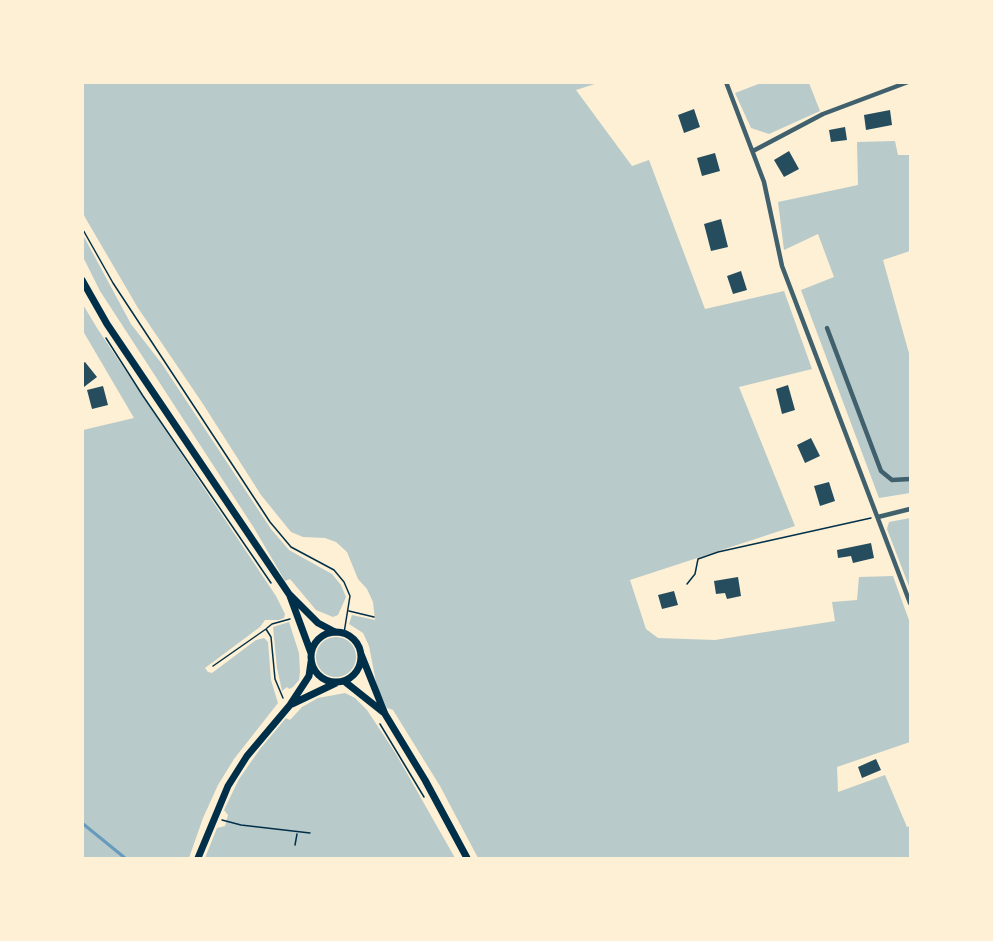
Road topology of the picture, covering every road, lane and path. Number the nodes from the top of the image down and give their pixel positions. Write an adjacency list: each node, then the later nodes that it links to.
1 (726, 82): 3 (street)
2 (908, 82): 3 (street)
3 (753, 151): 10 (street)
4 (82, 228): 15 (path)
5 (82, 280): 13 (main road)
6 (826, 328): 8 (street)
7 (105, 336): 12 (path)
8 (910, 479)
9 (910, 509): 10 (street)
10 (878, 517): 11 (path); 14 (street)
11 (687, 584)
12 (276, 591)
13 (289, 594): 19 (main road); 21 (main road)
14 (910, 603)
15 (348, 611): 16 (path); 20 (path)
16 (374, 617)
17 (290, 619): 18 (path)
18 (266, 629): 24 (path); 27 (path)
19 (335, 632): 20 (main road); 21 (main road)
20 (344, 633): 22 (main road)
21 (311, 653): 23 (main road)
22 (361, 654): 25 (main road); 28 (main road)
23 (311, 662): 26 (main road); 27 (main road)
24 (213, 666)
25 (344, 681): 26 (main road); 28 (main road)
26 (336, 682): 27 (main road)
27 (290, 705): 31 (main road)
28 (385, 714): 36 (main road)
29 (381, 725): 30 (path)
30 (428, 803)
31 (213, 818): 32 (path); 35 (main road)
32 (297, 833): 33 (path); 34 (path)
33 (310, 833)
34 (295, 844)
35 (198, 858)
36 (467, 858)

